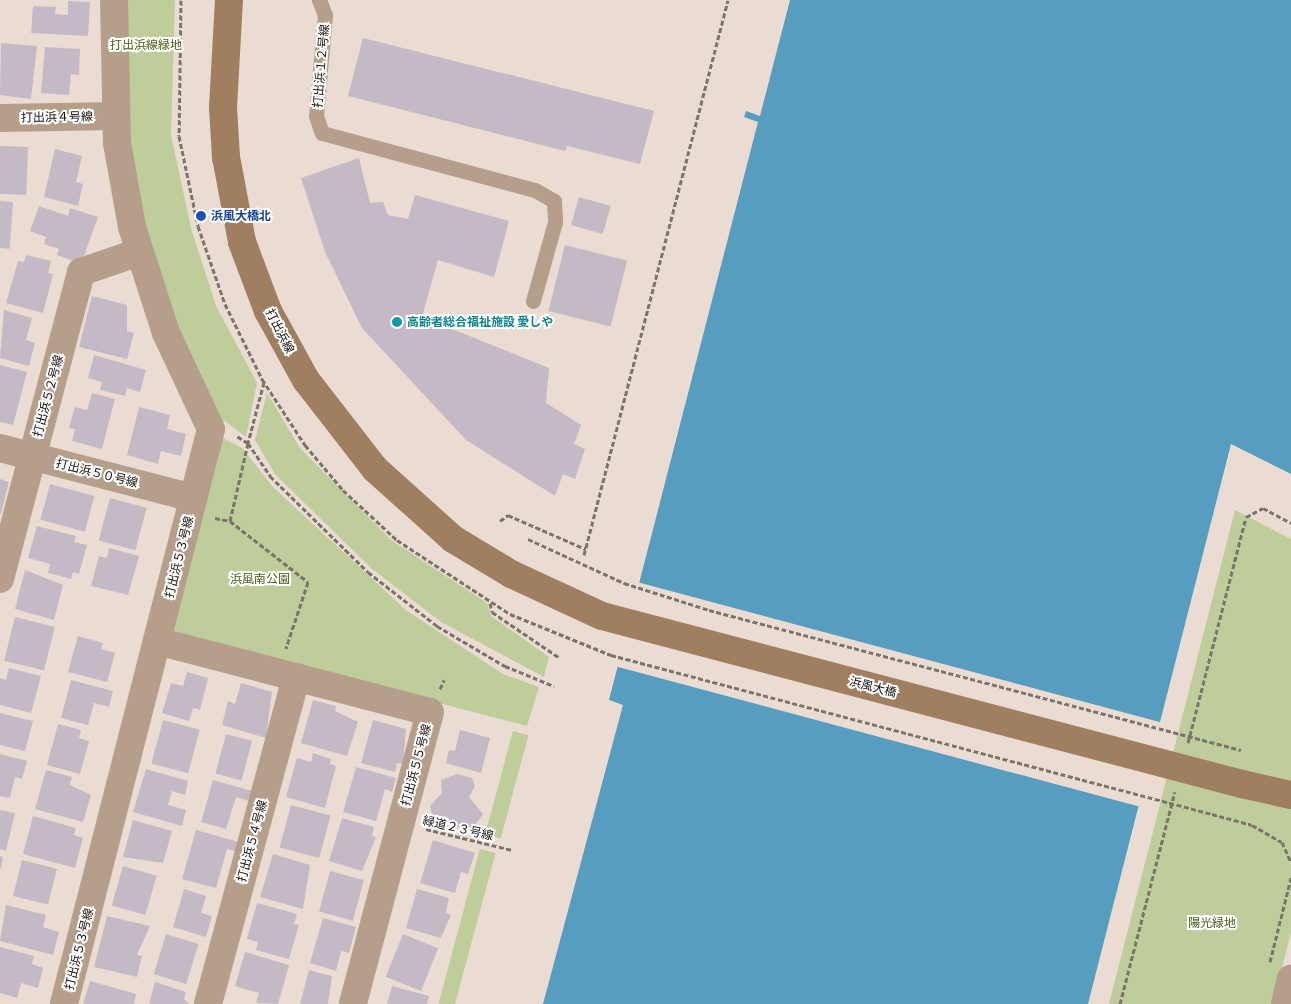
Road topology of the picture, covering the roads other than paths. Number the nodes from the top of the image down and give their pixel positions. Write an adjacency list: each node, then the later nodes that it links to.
1 (114, 0): 4 (street, 打出浜５３号線)
2 (229, 0): 11 (street, 打出浜線)
3 (319, 0): 7 (lane, 打出浜１２号線)
4 (114, 116): 5 (street, 打出浜４号線); 6 (street, 打出浜５３号線)
5 (0, 118)
6 (139, 252): 9 (street, 打出浜５２号線); 10 (street, 打出浜５３号線)
7 (533, 301)
8 (0, 448): 9 (street, 打出浜５０号線)
9 (31, 457): 10 (street, 打出浜５０号線); 12 (street, 打出浜５２号線)
10 (192, 505): 13 (street, 打出浜５３号線)
11 (511, 574): 15 (street, 浜風大橋, bridge)
12 (0, 579)
13 (157, 641): 14 (street, 打出浜５５号線); 17 (street, 打出浜５３号線)
14 (287, 675): 18 (street, 打出浜５４号線); 19 (street, 打出浜５５号線)
15 (1291, 795)
16 (1280, 974): 20 (street)
17 (64, 1004)
18 (208, 1004)
19 (353, 1004)
20 (1284, 1004)

